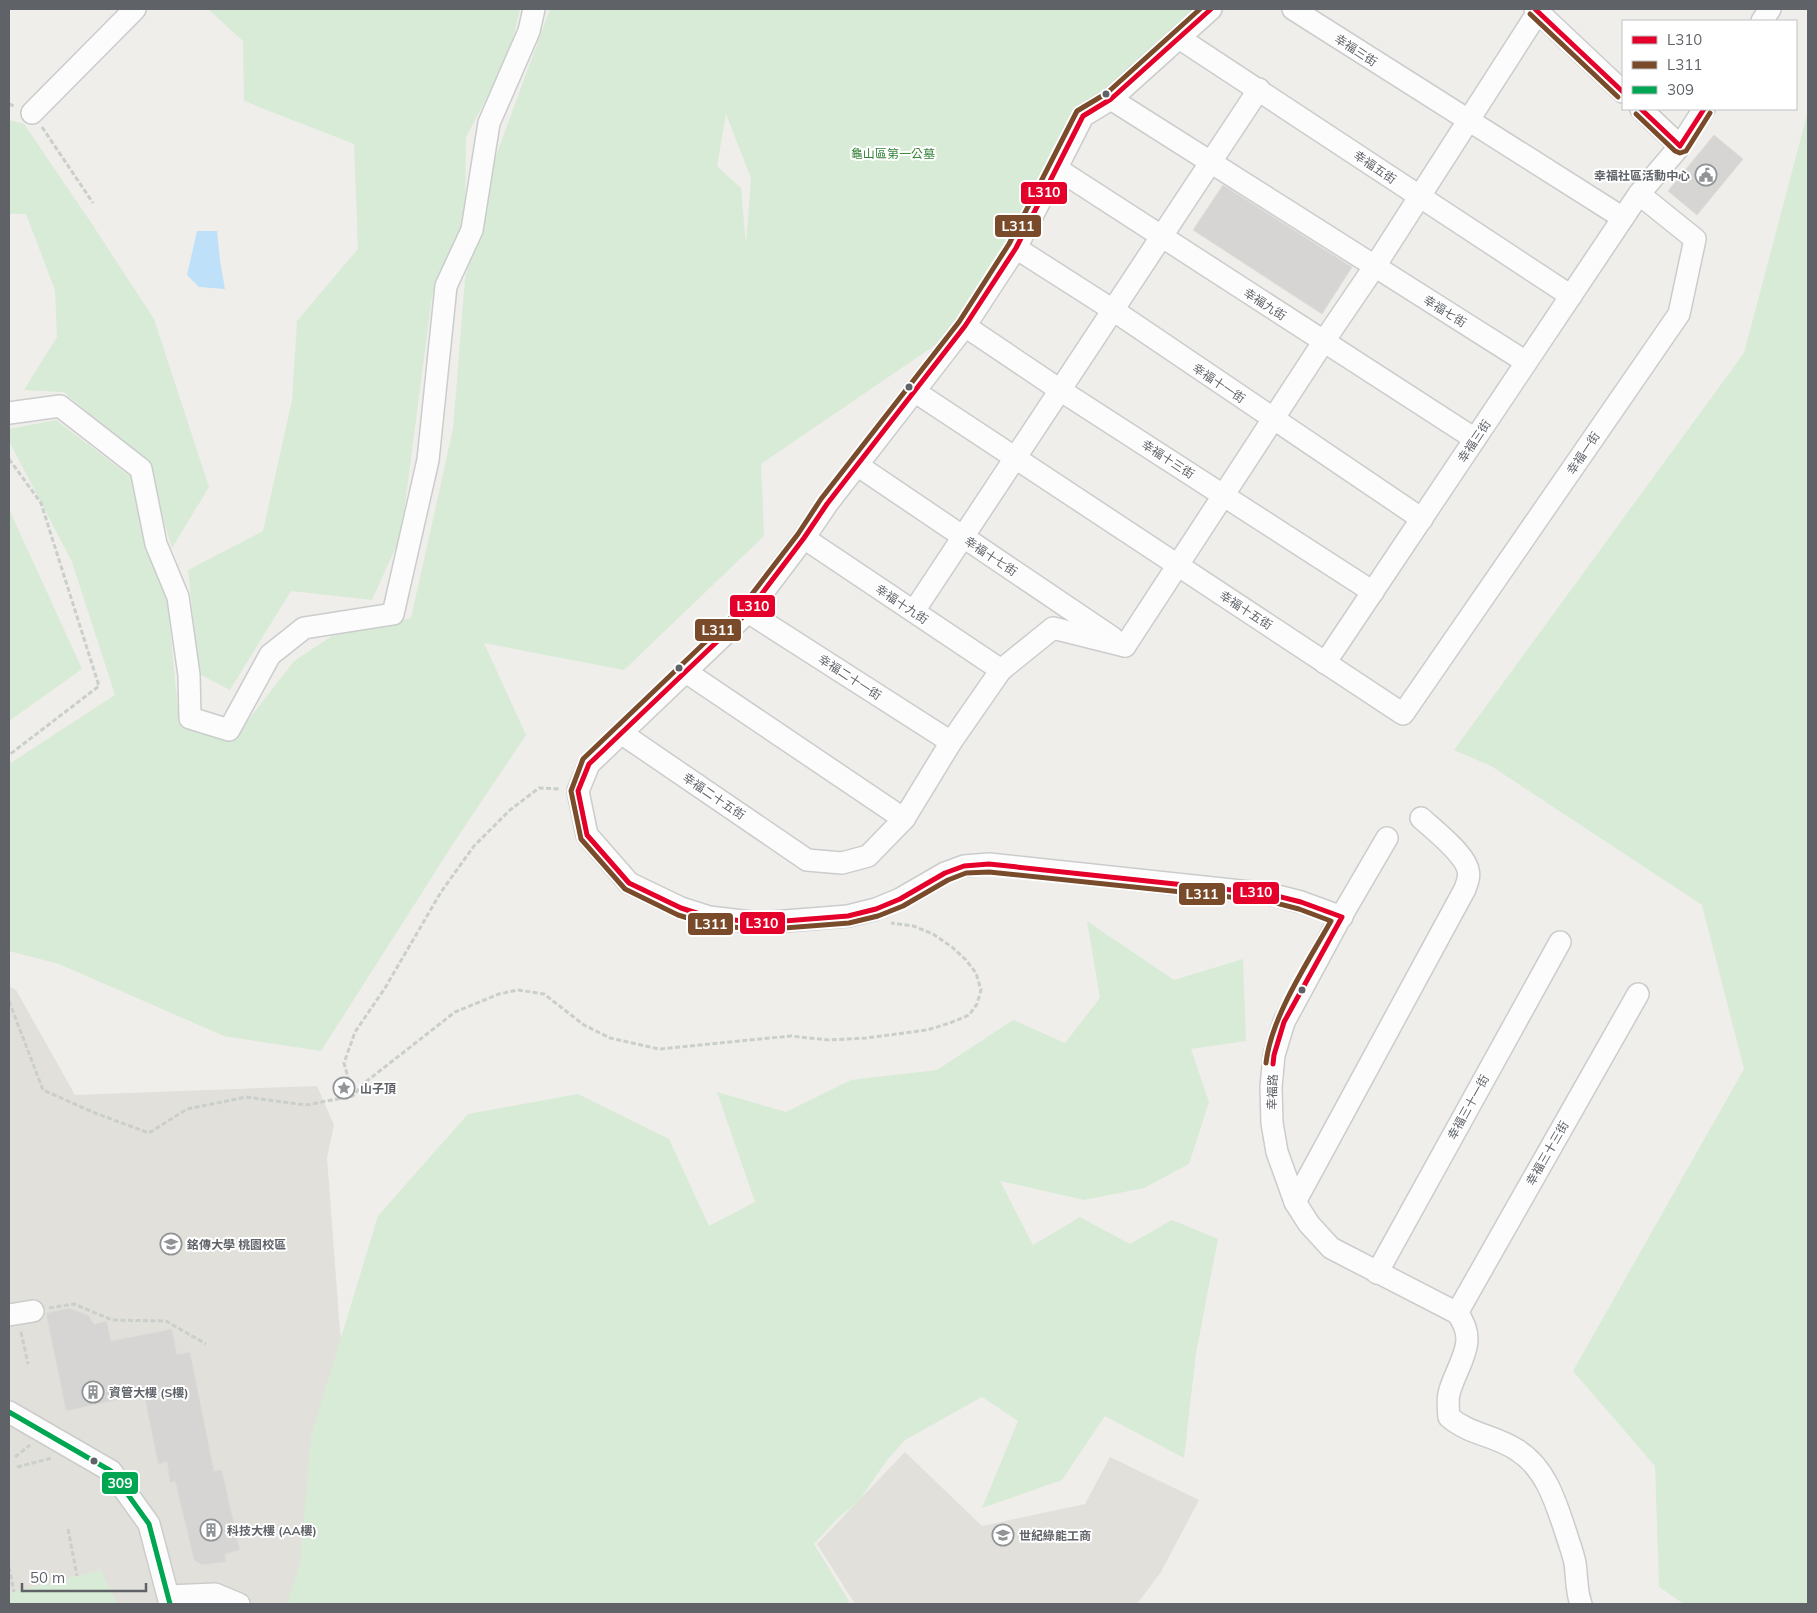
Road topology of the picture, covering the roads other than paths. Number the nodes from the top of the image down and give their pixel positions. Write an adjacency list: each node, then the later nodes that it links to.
1 (135, 9): 14 (street)
2 (534, 9): 32 (street)
3 (1211, 9): 8 (street)
4 (1293, 9): 15 (street, 幸福三街)
5 (1770, 9): 7 (street)
6 (1536, 10): 10 (street); 15 (street)
7 (1763, 20)
8 (1179, 38): 9 (street, 幸福五街); 11 (street)
9 (1258, 90): 17 (street); 20 (street, 幸福五街)
10 (1622, 91)
11 (1111, 99): 17 (street, 幸福七街); 18 (street)
12 (1642, 110): 16 (street)
13 (1703, 110): 16 (street)
14 (32, 113)
15 (1467, 121): 20 (street); 21 (street, 幸福三街)
16 (1680, 146): 19 (street, 幸福三街)
17 (1211, 162): 22 (street); 24 (street, 幸福七街)
18 (1056, 168): 22 (street, 幸福九街); 23 (street)
19 (1639, 194): 21 (street, 幸福三街); 49 (street, 幸福一街)
20 (1418, 196): 24 (street); 25 (street, 幸福五街)
21 (1623, 218): 25 (street, 幸福三街)
22 (1162, 236): 26 (street); 28 (street, 幸福九街)
23 (1016, 248): 26 (street, 幸福十一街); 27 (street)
24 (1375, 266): 28 (street); 29 (street, 幸福七街)
25 (1571, 296): 29 (street, 幸福三街)
26 (1113, 310): 30 (street); 33 (street, 幸福十一街)
27 (964, 326): 30 (street, 幸福十三街); 31 (street)
28 (1324, 341): 33 (street); 34 (street, 幸福九街)
29 (1526, 362): 34 (street, 幸福三街)
30 (1060, 390): 35 (street); 37 (street, 幸福十三街)
31 (914, 391): 35 (street, 幸福十五街); 36 (street)
32 (9, 413)
33 (1273, 420): 37 (street); 38 (street, 幸福十一街)
34 (1475, 439): 38 (street, 幸福三街)
35 (1016, 457): 39 (street); 41 (street, 幸福十五街)
36 (857, 465): 39 (street, 幸福十七街); 40 (street)
37 (1224, 495): 41 (street); 42 (street, 幸福十三街)
38 (1422, 519): 42 (street, 幸福三街)
39 (963, 537): 44 (street); 45 (street, 幸福十七街)
40 (804, 538): 43 (street); 44 (street, 幸福十九街)
41 (1178, 565): 45 (street); 46 (street, 幸福十五街)
42 (1373, 592): 46 (street, 幸福三街)
43 (748, 612): 48 (street); 51 (street, 幸福二十一街)
44 (914, 612): 47 (street, 幸福十九街)
45 (1125, 646): 47 (street)
46 (1325, 663): 49 (street, 幸福十五街)
47 (1001, 670): 51 (street)
48 (686, 672): 50 (street); 53 (street)
49 (1404, 714)
50 (621, 733): 53 (street, 幸福二十五街); 55 (street)
51 (951, 742): 53 (street)
52 (1421, 818): 58 (street)
53 (904, 819)
54 (1387, 838): 55 (street, 幸福路)
55 (1342, 917): 58 (street, 幸福路)
56 (1560, 942): 59 (street, 幸福三十一街)
57 (1638, 994): 60 (street, 幸福三十三街)
58 (1295, 1202): 59 (street, 幸福路)
59 (1377, 1273): 60 (street, 幸福路)
60 (1457, 1313): 64 (street)
61 (9, 1412): 62 (street)
62 (169, 1600): 63 (street)
63 (239, 1604)
64 (1580, 1604)

